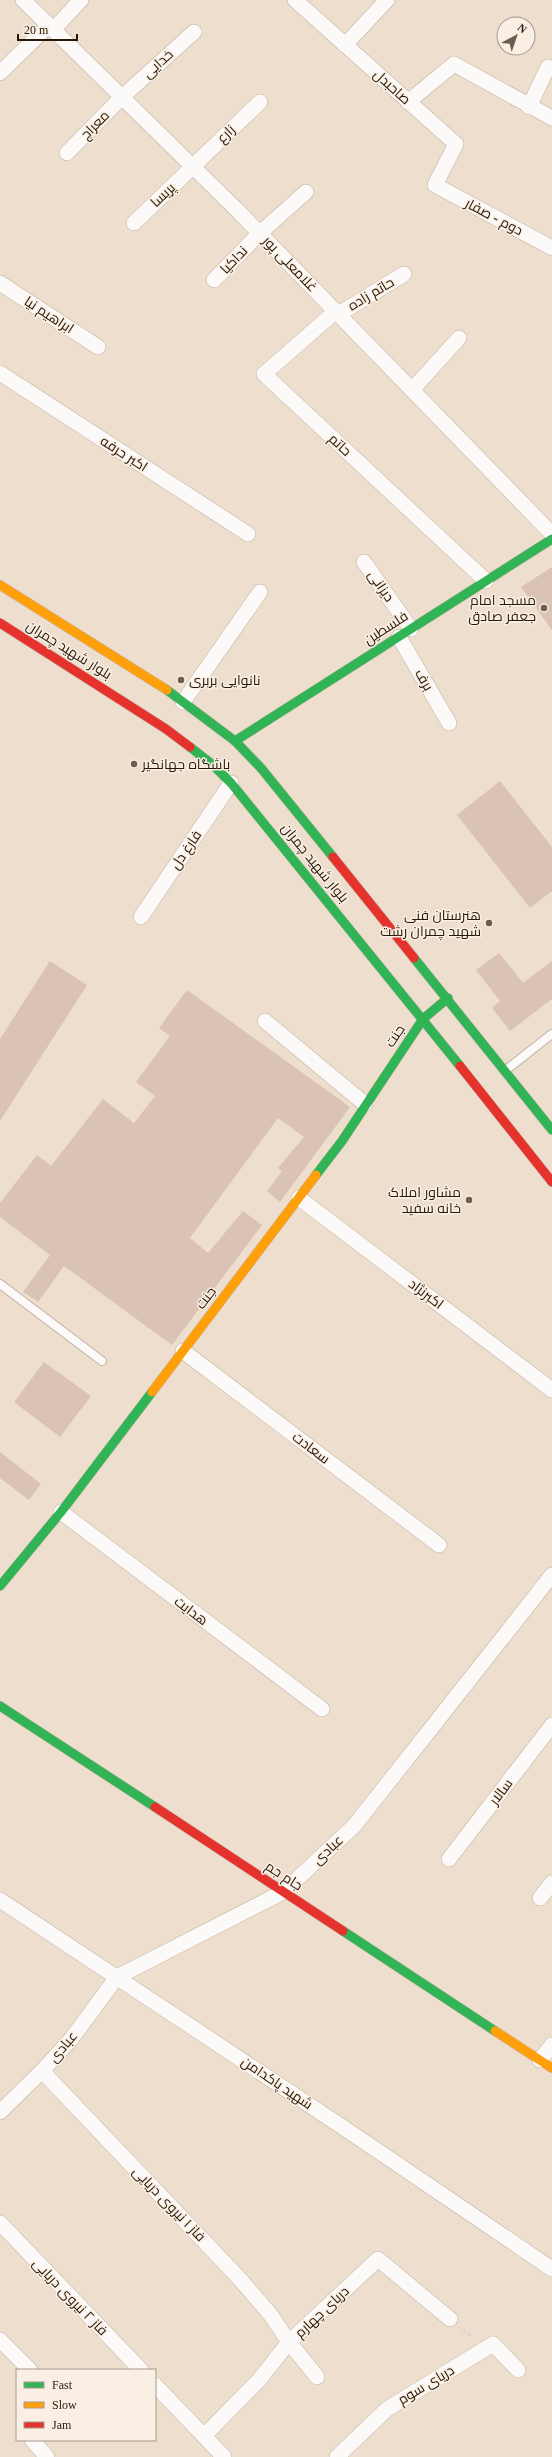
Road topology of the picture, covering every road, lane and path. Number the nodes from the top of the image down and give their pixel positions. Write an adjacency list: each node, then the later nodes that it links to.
1 (23, 0): 5 (street, غلامعلی پور)
2 (81, 0): 5 (street)
3 (295, 0): 7 (street, صاحبدل)
4 (387, 0): 7 (street)
5 (51, 27): 9 (street); 10 (street, غلامعلی پور)
6 (194, 32): 10 (street, خدایی)
7 (345, 45): 12 (street, صاحبدل)
8 (548, 68): 13 (street)
9 (0, 73)
10 (122, 97): 15 (street, معراج); 16 (street, غلامعلی پور)
11 (260, 102): 16 (street, زارع)
12 (408, 102): 13 (street); 17 (street, صاحبدل)
13 (529, 107): 14 (street)
14 (552, 118)
15 (67, 153)
16 (193, 166): 19 (street, پریسا); 20 (street, غلامعلی پور)
17 (435, 185): 21 (street, دوم - صفار)
18 (306, 192): 20 (street, نداکیا)
19 (134, 224)
20 (260, 233): 23 (street, نداکیا); 25 (street, غلامعلی پور)
21 (552, 248)
22 (404, 274): 25 (street, حاتم زاده)
23 (214, 280)
24 (0, 283): 27 (street, ابراهیم نیا)
25 (337, 313): 29 (street, غلامعلی پور); 34 (street, حاتم)
26 (459, 338): 29 (street)
27 (98, 348)
28 (0, 373): 30 (street, اکبر حرفه)
29 (412, 390): 31 (street, غلامعلی پور)
30 (248, 534)
31 (552, 534)
32 (552, 539): 34 (main road, فلسطین)
33 (364, 562): 38 (street, دیزانی)
34 (486, 581): 38 (main road, فلسطین)
35 (0, 585): 39 (main road, بلوار شهید چمران)
36 (260, 592): 39 (street)
37 (0, 623): 42 (main road, بلوار شهید چمران)
38 (405, 633): 40 (street, برف); 41 (main road, فلسطین)
39 (183, 702): 41 (main road, بلوار شهید چمران)
40 (449, 723)
41 (235, 741): 44 (main road, بلوار شهید چمران)
42 (231, 783): 43 (street, فارغ دل); 45 (main road, بلوار شهید چمران)
43 (142, 917)
44 (448, 998): 45 (main road, جنت); 48 (main road, بلوار شهید چمران)
45 (423, 1019): 51 (main road, جنت); 53 (main road, بلوار شهید چمران)
46 (264, 1021): 51 (street)
47 (552, 1034): 48 (lane)
48 (505, 1070): 49 (main road, بلوار شهید چمران)
49 (517, 1085): 50 (main road); 52 (main road, بلوار شهید چمران)
50 (507, 1093)
51 (366, 1104): 54 (main road, جنت)
52 (552, 1130)
53 (552, 1182)
54 (299, 1198): 56 (main road, جنت); 58 (street, اکبرنژاد)
55 (0, 1284): 57 (lane)
56 (183, 1351): 59 (main road, جنت); 60 (street, سعادت)
57 (102, 1361)
58 (552, 1390)
59 (61, 1512): 62 (main road, جنت); 64 (street, هدایت)
60 (439, 1545)
61 (552, 1575): 68 (street, عبادی)
62 (0, 1586)
63 (0, 1706): 68 (main road, جام جم)
64 (322, 1709)
65 (552, 1724): 66 (street, سالار)
66 (449, 1859)
67 (552, 1883): 69 (street)
68 (283, 1892): 71 (street, عبادی); 73 (main road, جام جم)
69 (540, 1898)
70 (0, 1900): 71 (street, شهید پاکدامن)
71 (117, 1977): 74 (street, عبادی); 77 (street, شهید پاکدامن)
72 (552, 2045): 73 (street)
73 (546, 2064)
74 (42, 2071): 75 (street, عبادی); 80 (street, فاز ۱ نیروی دریایی)
75 (1, 2108)
76 (0, 2223): 83 (street, فاز ۲ نیروی دریایی)
77 (552, 2269)
78 (450, 2319): 80 (street, دریای چهارم); 81 (path)
79 (0, 2340): 82 (street)
80 (289, 2342): 85 (street, فاز ۱ نیروی دریایی); 87 (street, دریای چهارم)
81 (487, 2348): 84 (street); 91 (street, دریای سوم)
82 (29, 2369)
83 (140, 2369)
84 (518, 2370)
85 (317, 2377)
86 (156, 2386): 87 (street)
87 (204, 2436): 90 (street)
88 (33, 2441): 89 (street)
89 (47, 2457)
90 (224, 2457)
91 (338, 2457)

